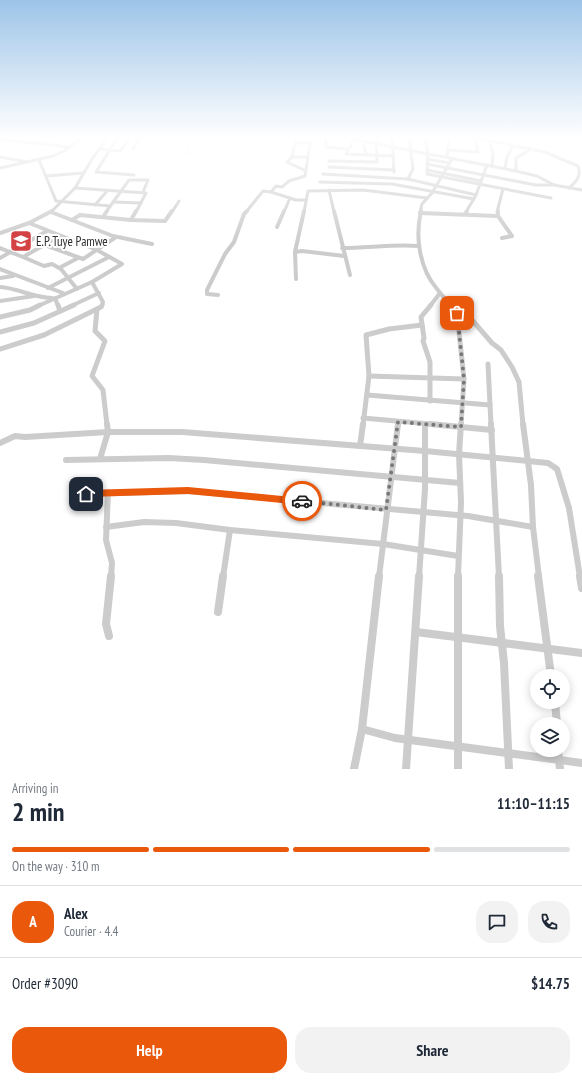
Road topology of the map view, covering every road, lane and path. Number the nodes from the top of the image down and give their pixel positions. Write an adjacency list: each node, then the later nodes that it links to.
1 (45, 173): 16 (street)
2 (84, 173): 16 (street); 29 (street)
3 (113, 173): 13 (street)
4 (305, 173): 39 (street)
5 (394, 173): 18 (street)
6 (411, 173): 19 (street)
7 (427, 173): 17 (street)
8 (445, 173): 17 (street)
9 (453, 173): 20 (street)
10 (472, 173): 15 (street)
11 (524, 173): 27 (street)
12 (580, 173): 21 (street)
13 (134, 174)
14 (323, 174): 18 (street)
15 (483, 175): 20 (street); 27 (street)
16 (46, 176): 47 (street)
17 (442, 177): 26 (street); 28 (street)
18 (394, 178): 19 (street); 25 (street)
19 (408, 180): 28 (street)
20 (481, 181): 26 (street)
21 (577, 181): 22 (street); 30 (street)
22 (582, 181)
23 (320, 182): 24 (street)
24 (386, 184): 25 (street); 35 (street)
25 (392, 184): 36 (street)
26 (480, 185): 31 (street); 40 (street)
27 (555, 185): 30 (street)
28 (437, 186): 36 (street); 40 (street)
29 (75, 188): 34 (street); 47 (street)
30 (569, 188): 33 (street)
31 (503, 189): 43 (street); 56 (street)
32 (329, 190): 35 (street); 45 (street); 70 (street)
33 (582, 190)
34 (107, 191): 37 (street); 50 (street)
35 (384, 191): 42 (street)
36 (434, 191): 42 (street); 44 (street)
37 (119, 192): 38 (street); 38 (street); 48 (street)
38 (143, 192): 49 (street)
39 (271, 192): 41 (street); 93 (street)
40 (476, 195): 44 (street)
41 (290, 198): 45 (street); 60 (street)
42 (427, 198): 53 (street)
43 (551, 198)
44 (474, 199): 54 (street)
45 (305, 200): 73 (street)
46 (179, 201): 58 (street)
47 (61, 202): 50 (street); 52 (street)
48 (113, 202): 49 (street); 51 (street)
49 (141, 203): 58 (street)
50 (95, 205): 51 (street)
51 (110, 206): 55 (street)
52 (51, 212): 57 (street); 59 (street)
53 (420, 213): 54 (street); 68 (street)
54 (466, 214): 56 (street)
55 (103, 216): 57 (street); 58 (street)
56 (498, 216): 65 (street)
57 (72, 220): 64 (street)
58 (131, 220)
59 (29, 224): 61 (street); 62 (street)
60 (277, 227)
61 (47, 230): 63 (street); 72 (street)
62 (0, 233)
63 (60, 236): 67 (street); 71 (street)
64 (116, 238): 66 (street); 71 (street)
65 (502, 238)
66 (152, 244)
67 (45, 245): 77 (street); 78 (street)
68 (419, 246): 70 (street); 92 (street)
69 (0, 248): 72 (street)
70 (342, 248): 75 (street)
71 (97, 250): 74 (street); 78 (street)
72 (10, 252): 76 (street); 77 (street)
73 (295, 252): 75 (street); 85 (street)
74 (109, 256): 84 (street); 86 (street)
75 (344, 256): 81 (street)
76 (0, 258)
77 (23, 258): 79 (street)
78 (78, 258): 79 (street)
79 (59, 268): 84 (street)
80 (0, 269): 82 (street)
81 (350, 275)
82 (14, 276): 83 (street); 88 (street)
83 (0, 278)
84 (68, 279): 88 (street); 89 (street)
85 (296, 279)
86 (92, 282): 89 (street); 91 (street)
87 (0, 287): 94 (street)
88 (48, 288): 90 (street)
89 (77, 288): 90 (street)
90 (63, 293): 95 (street)
91 (99, 293): 97 (street); 98 (street)
92 (440, 293): 99 (street); 101 (street)
93 (218, 295)
94 (34, 296): 95 (street); 96 (street)
95 (54, 298): 98 (street); 100 (street)
96 (0, 301)
97 (97, 309): 103 (street); 117 (street)
98 (60, 311): 102 (street)
99 (457, 313): 107 (street); 126 (street)
100 (0, 317)
101 (422, 325): 105 (street); 106 (street)
102 (0, 332)
103 (0, 349)
104 (488, 364): 111 (street)
105 (369, 376): 106 (street); 108 (street)
106 (431, 379): 107 (street); 109 (street)
107 (464, 379): 110 (street)
108 (367, 395): 109 (street); 112 (street)
109 (430, 401): 110 (street)
110 (462, 402): 111 (street); 115 (street)
111 (490, 405): 116 (street)
112 (364, 418): 113 (street); 119 (street)
113 (398, 422): 114 (street); 120 (street)
114 (425, 424): 115 (street); 121 (street)
115 (461, 427): 116 (street); 122 (street)
116 (492, 430): 124 (street)
117 (108, 432): 118 (street); 119 (street); 123 (street)
118 (0, 443)
119 (360, 446): 120 (street)
120 (394, 449): 121 (street); 127 (street)
121 (425, 451): 122 (street); 128 (street)
122 (459, 454): 124 (street); 129 (street)
123 (100, 459): 125 (street); 127 (street)
124 (494, 459): 126 (street); 135 (street)
125 (66, 460)
126 (527, 461): 137 (street); 142 (street)
127 (391, 477): 128 (street); 132 (street)
128 (425, 480): 129 (street); 133 (street)
129 (460, 483): 134 (street)
130 (108, 492): 131 (street); 132 (street); 136 (street)
131 (86, 494)
132 (386, 510): 133 (street); 139 (street)
133 (423, 513): 134 (street); 140 (street)
134 (461, 515): 135 (street); 141 (street)
135 (497, 520): 137 (street); 147 (street)
136 (106, 526): 138 (street); 145 (street)
137 (533, 527): 148 (street)
138 (230, 530): 139 (street); 143 (street)
139 (383, 544): 140 (street); 151 (street)
140 (420, 550): 141 (street); 144 (street)
141 (458, 556): 146 (street)
142 (582, 588)
143 (218, 612)
144 (416, 632): 146 (street); 152 (street)
145 (109, 636)
146 (458, 638): 147 (street); 153 (street)
147 (501, 643): 148 (street); 154 (street)
148 (548, 648): 149 (street); 150 (street)
149 (582, 653)
150 (550, 669)
151 (362, 729): 152 (street); 158 (street)
152 (409, 739): 153 (street); 159 (street)
153 (459, 747): 154 (street); 160 (street)
154 (508, 754): 156 (street); 161 (street)
155 (559, 757): 156 (street)
156 (559, 760): 157 (street); 162 (street)
157 (582, 763)
158 (354, 769)
159 (406, 769)
160 (458, 769)
161 (509, 769)
162 (560, 769)

